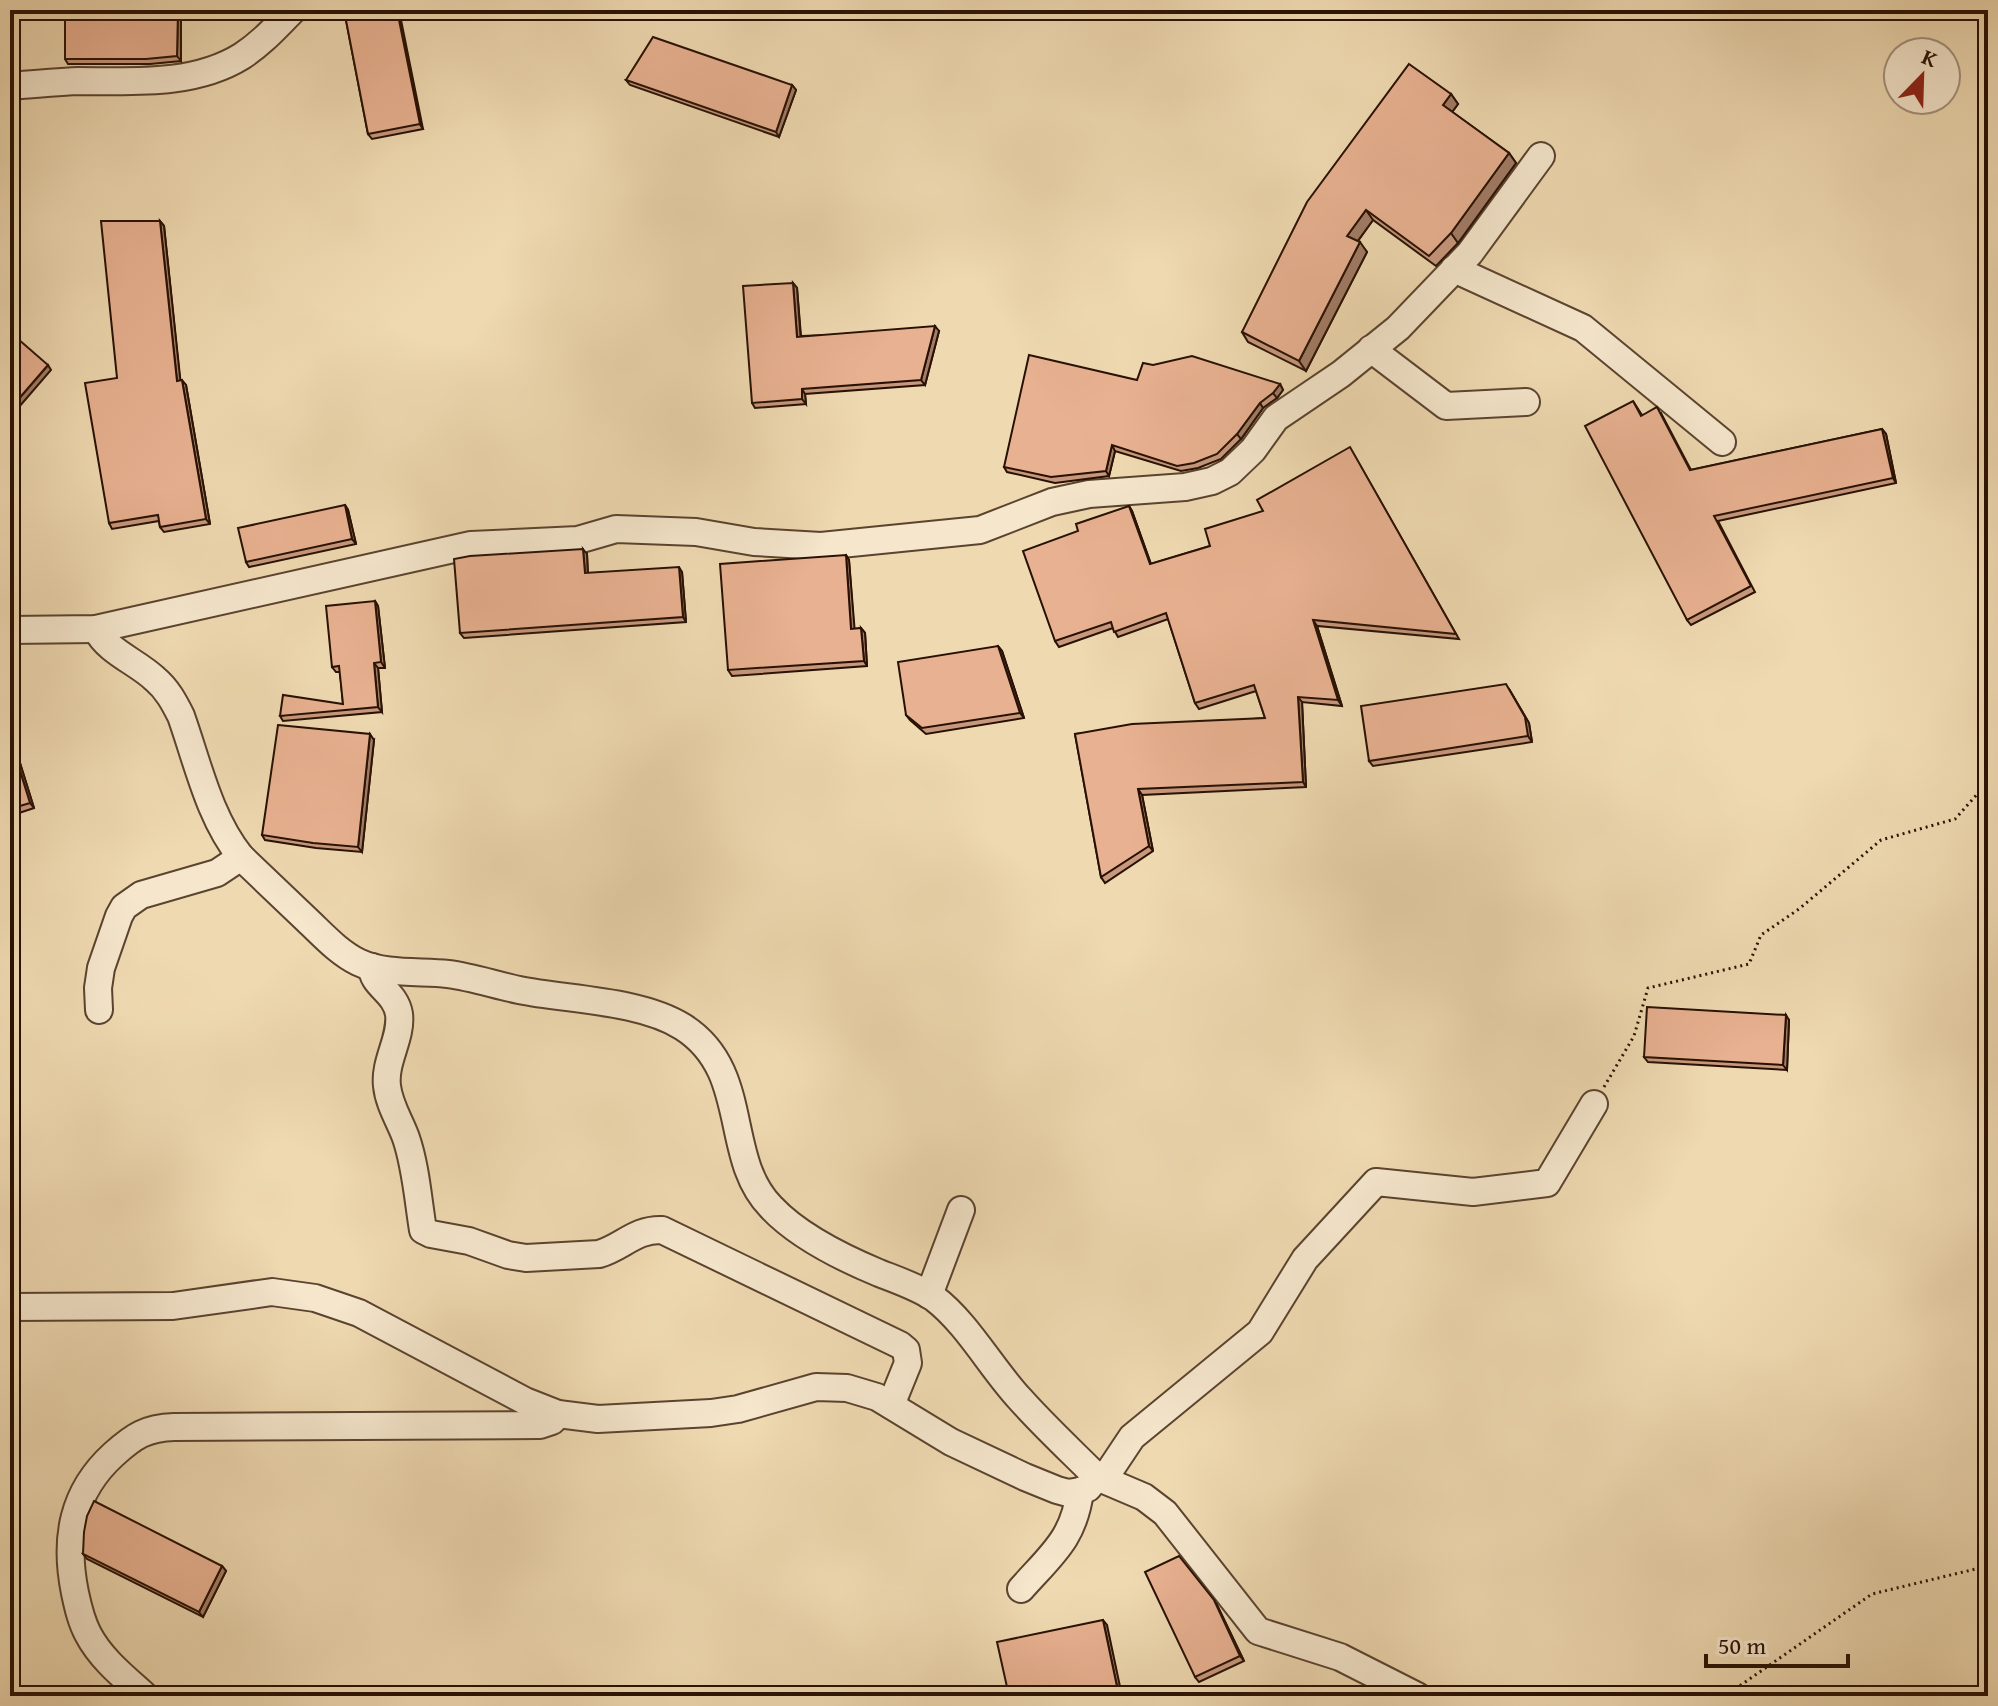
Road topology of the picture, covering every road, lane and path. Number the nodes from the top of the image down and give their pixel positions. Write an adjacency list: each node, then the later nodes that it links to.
1 (293, 10): 2 (street)
2 (10, 86)
3 (1541, 156): 4 (street)
4 (1454, 269): 5 (street); 7 (street)
5 (1371, 349): 6 (street); 8 (street)
6 (1526, 402)
7 (1722, 442)
8 (96, 629): 9 (street); 11 (street)
9 (10, 630)
10 (1988, 782): 14 (path)
11 (241, 857): 12 (street); 13 (street)
12 (372, 967): 16 (street); 18 (street)
13 (99, 1010)
14 (1594, 1104): 20 (street)
15 (961, 1210): 16 (street)
16 (929, 1295): 20 (street)
17 (10, 1307): 19 (street)
18 (891, 1405): 19 (street); 20 (street)
19 (558, 1414): 23 (street)
20 (1094, 1482): 22 (street); 24 (street)
21 (1988, 1566): 25 (path)
22 (1021, 1589)
23 (145, 1696)
24 (1417, 1696)
25 (1712, 1696)

